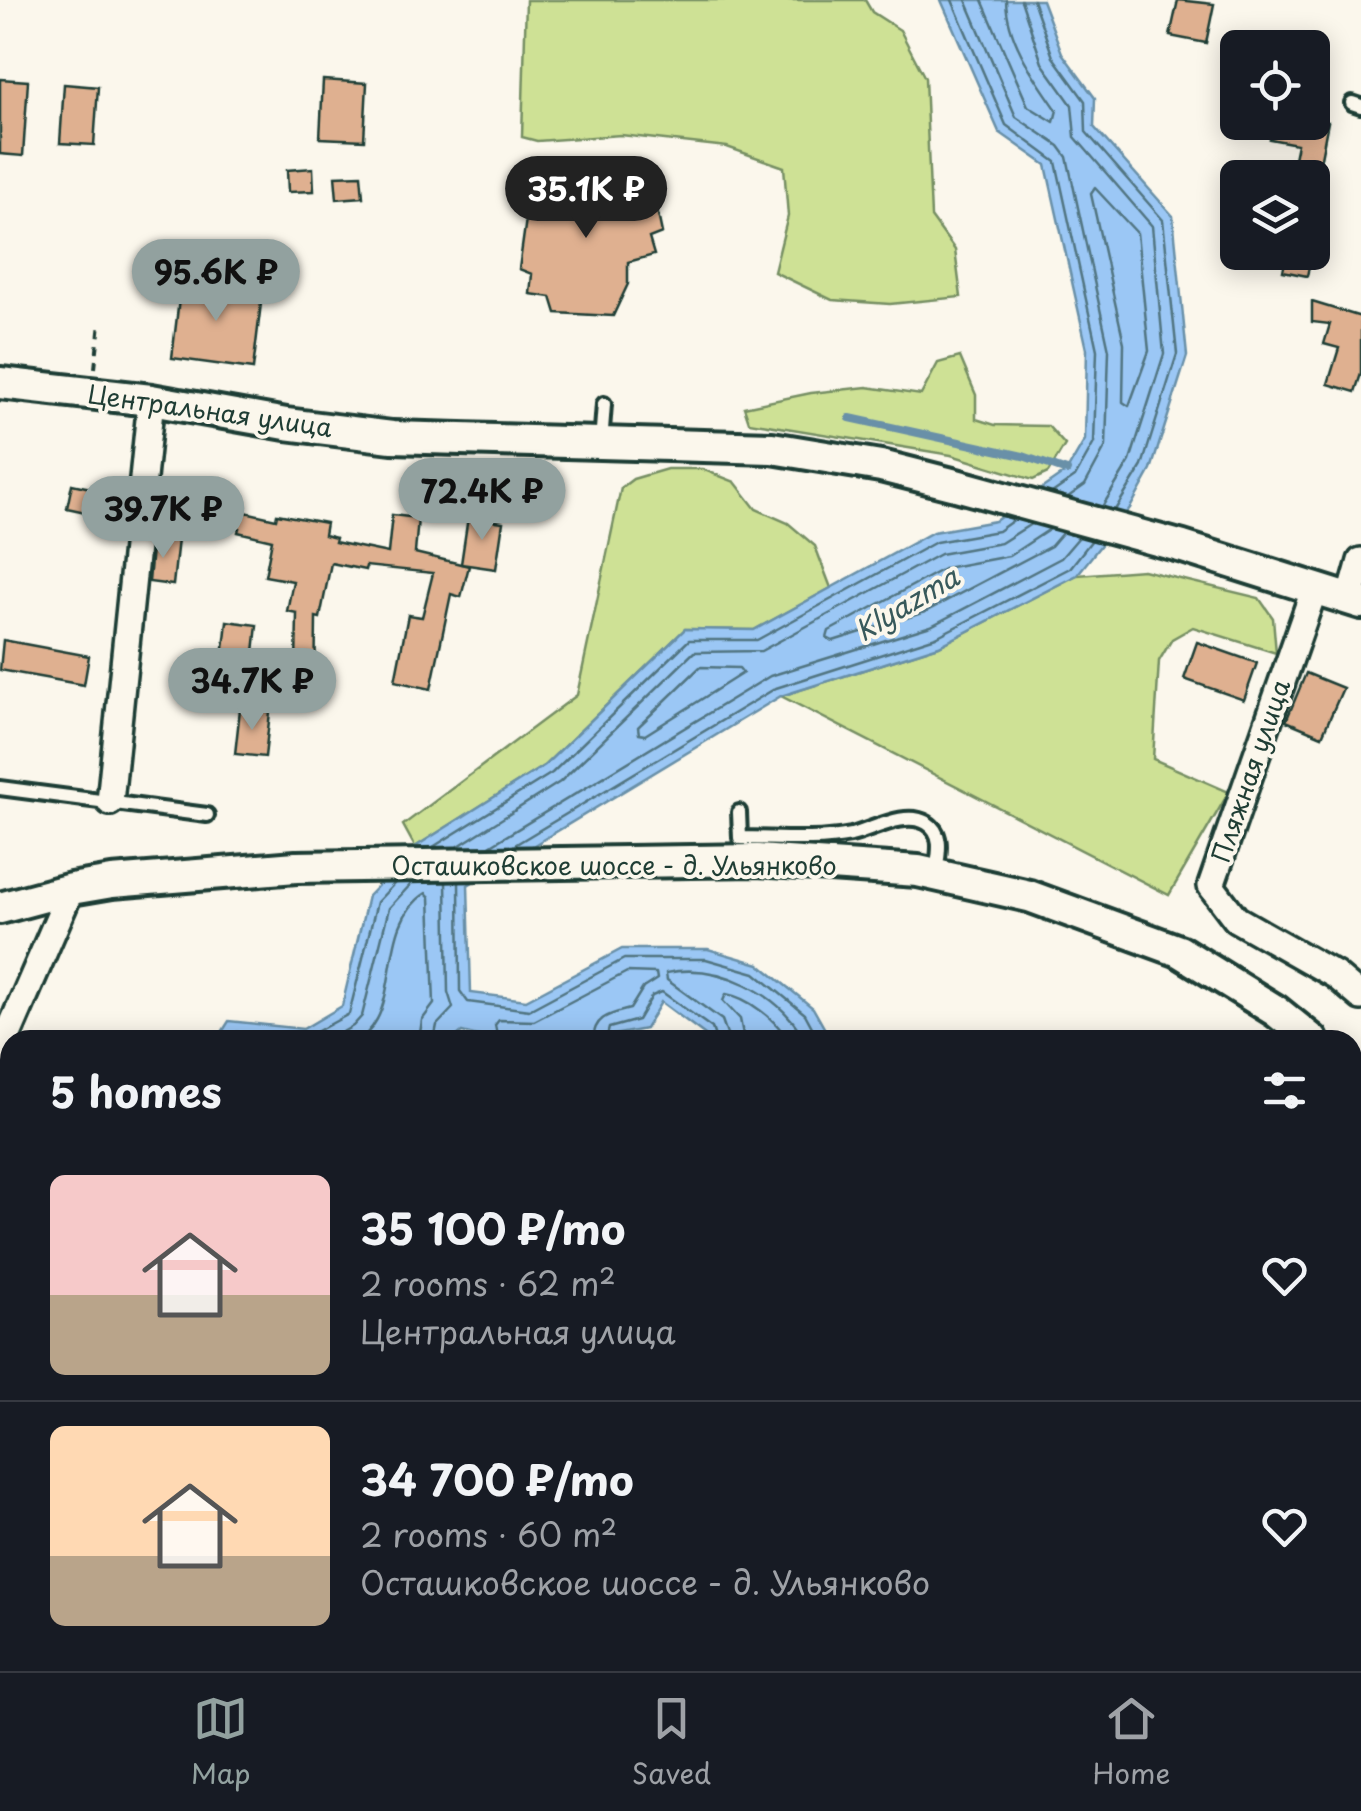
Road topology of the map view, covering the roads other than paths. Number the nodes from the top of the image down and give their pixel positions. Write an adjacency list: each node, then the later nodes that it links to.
1 (0, 383): 2 (street, Центральная улица)
2 (150, 400): 4 (street, Центральная улица); 9 (street)
3 (604, 404): 4 (lane)
4 (601, 443): 6 (street, Центральная улица)
5 (1361, 561): 7 (street)
6 (1314, 590): 7 (street); 15 (street, Пляжная улица)
7 (1356, 602)
8 (0, 788): 9 (lane)
9 (110, 802): 11 (lane)
10 (740, 812): 12 (lane)
11 (208, 815)
12 (936, 875): 13 (street, Осташковское шоссе - д. Ульянково); 17 (street, Осташковское шоссе - д. Ульянково)
13 (70, 888): 14 (street, Осташковское шоссе - д. Ульянково); 16 (street)
14 (0, 908)
15 (1361, 997)
16 (10, 1030)
17 (1300, 1030)

